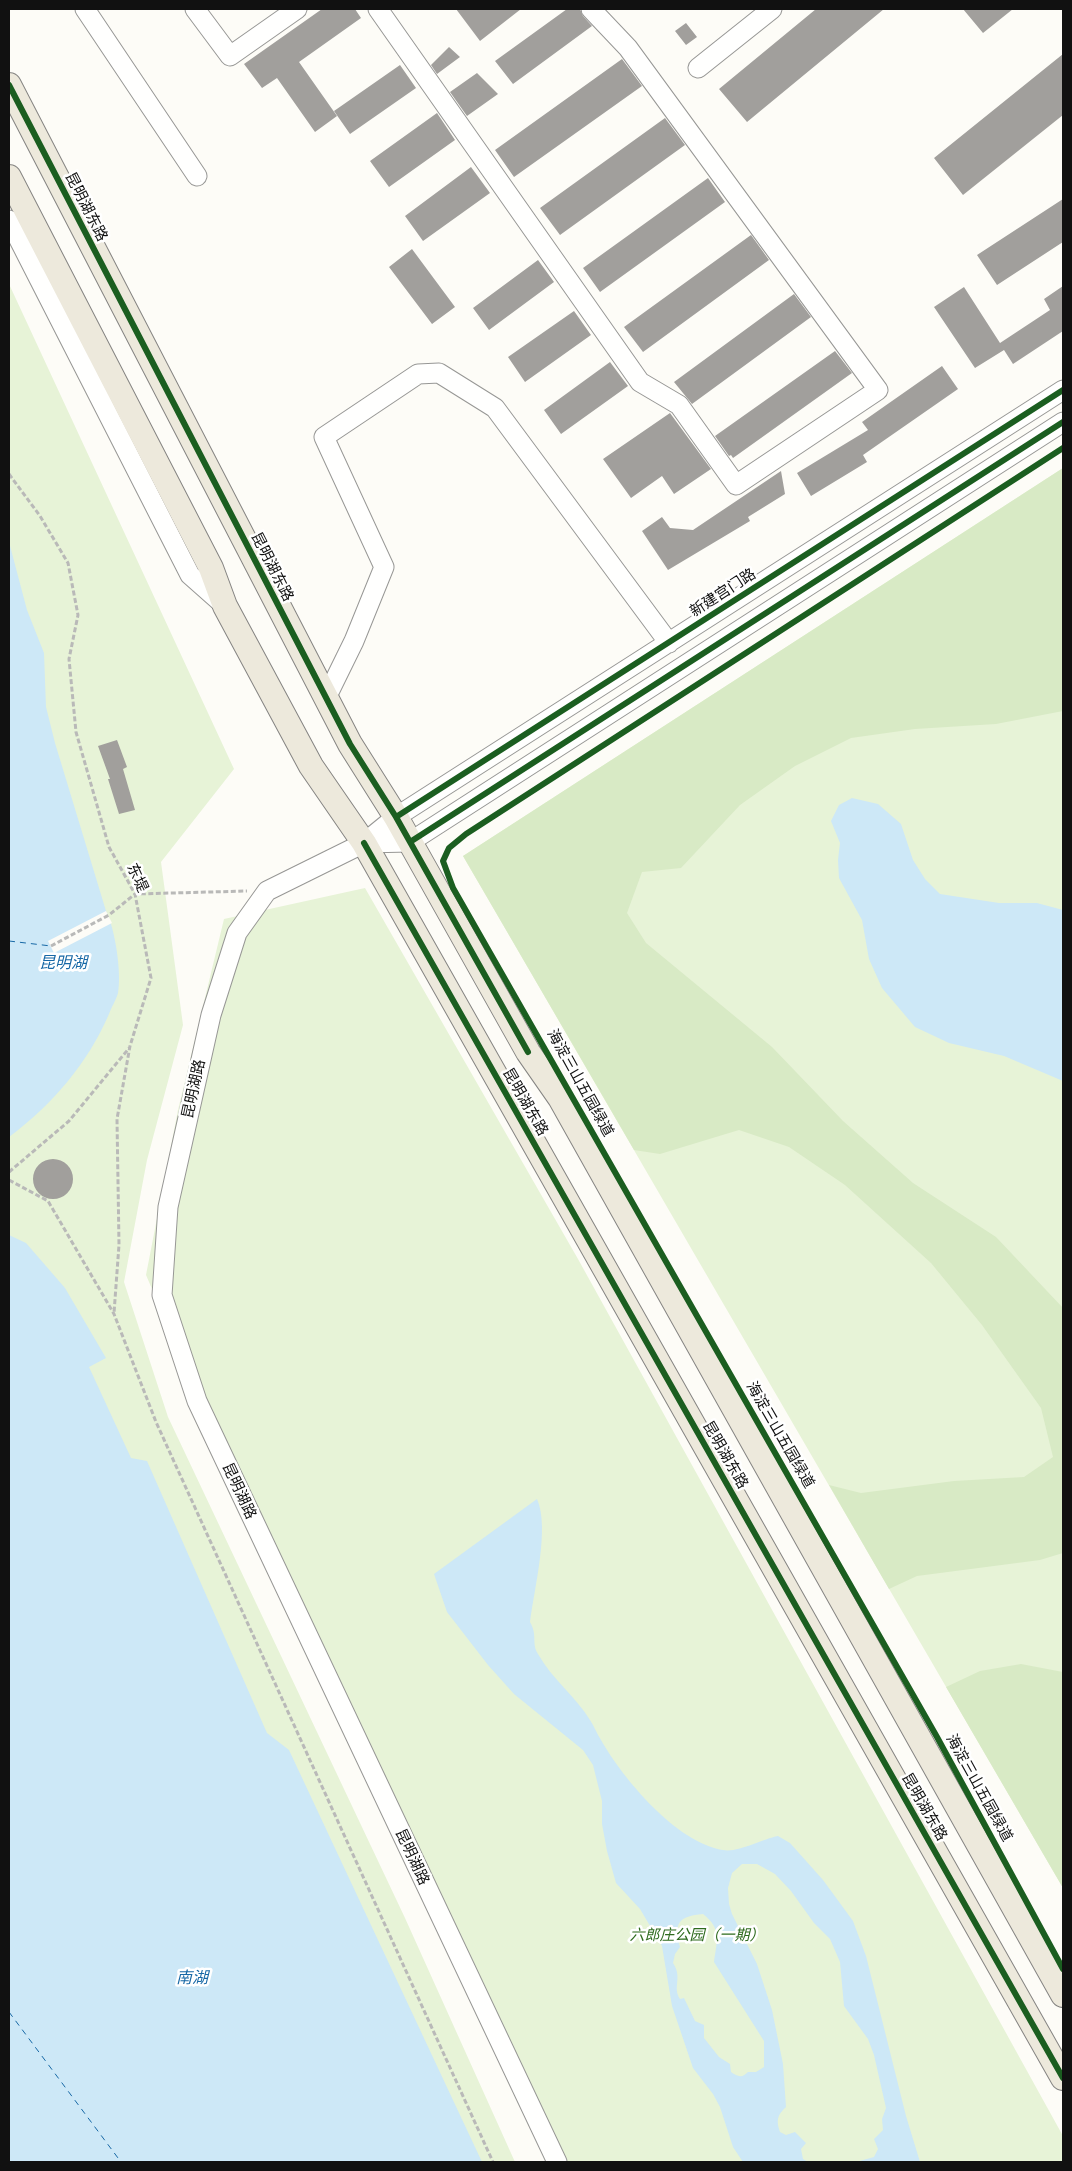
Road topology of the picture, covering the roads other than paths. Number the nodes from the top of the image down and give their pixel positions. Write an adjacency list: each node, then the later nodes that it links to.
1 (86, 9): 9 (street)
2 (194, 9): 3 (street)
3 (297, 9)
4 (378, 9): 5 (street)
5 (592, 9)
6 (772, 9): 7 (street)
7 (698, 68)
8 (9, 85): 16 (main road, 昆明湖东路)
9 (197, 176)
10 (9, 177): 14 (main road, 昆明湖东路)
11 (9, 220): 14 (street)
12 (1063, 390): 15 (street, 新建宫门路)
13 (1063, 422): 18 (street)
14 (226, 606): 19 (main road, 昆明湖东路)
15 (669, 643): 16 (street); 17 (street, 新建宫门路)
16 (326, 698): 17 (main road, 昆明湖东路)
17 (396, 817): 18 (main road, 昆明湖东路); 19 (street, 新建宫门路)
18 (410, 842): 19 (street); 20 (main road, 昆明湖东路)
19 (364, 844): 21 (main road, 昆明湖东路); 22 (street, 昆明湖路)
20 (1063, 1995)
21 (1063, 2078)
22 (556, 2162)

